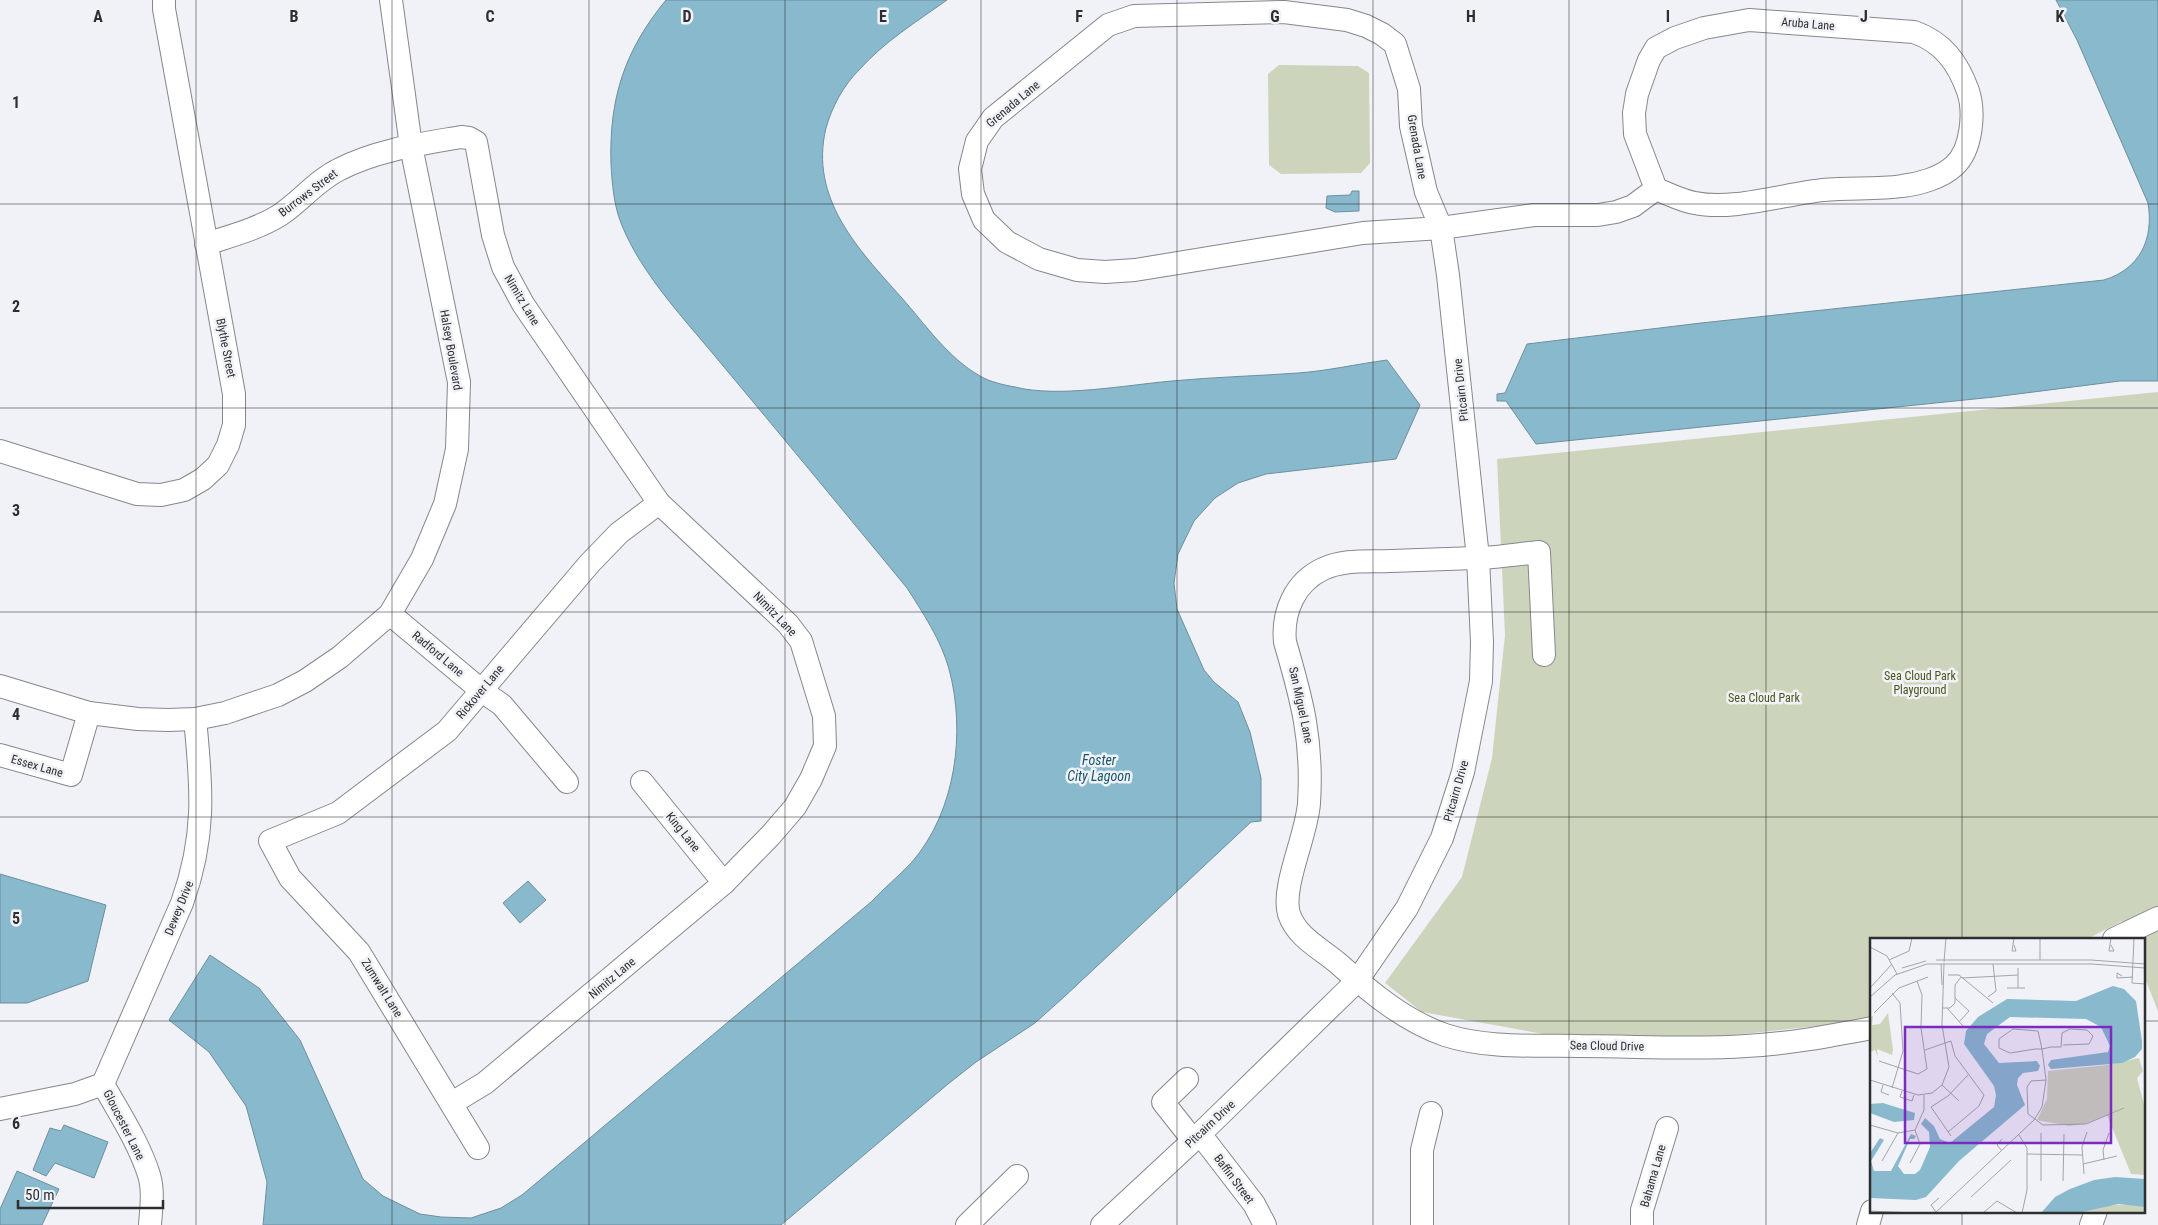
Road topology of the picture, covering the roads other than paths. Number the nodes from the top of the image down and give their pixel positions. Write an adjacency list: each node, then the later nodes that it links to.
1 (164, 0): 6 (street, Blythe Street)
2 (391, 0): 3 (street, Halsey Boulevard)
3 (411, 146): 6 (street, Burrows Street); 8 (street, Nimitz Lane); 10 (street, Halsey Boulevard)
4 (1656, 189): 4 (street, Aruba Lane); 5 (street)
5 (1441, 228): 5 (street, Grenada Lane); 9 (street, Pitcairn Drive)
6 (206, 244): 7 (street, Blythe Street)
7 (0, 452)
8 (658, 502): 13 (street, Rickover Lane); 20 (street, Nimitz Lane)
9 (1478, 558): 11 (street, San Miguel Lane); 23 (street, Pitcairn Drive); 23 (street, San Miguel Lane)
10 (390, 614): 13 (street, Radford Lane); 15 (street, Halsey Boulevard)
11 (1544, 655)
12 (0, 686): 14 (street, Halsey Boulevard)
13 (482, 691): 17 (street, Radford Lane); 19 (street, Rickover Lane)
14 (89, 714): 15 (street, Halsey Boulevard); 16 (street, Essex Lane)
15 (195, 719): 26 (street, Dewey Drive)
16 (0, 755)
17 (566, 782)
18 (642, 782): 20 (street, King Lane)
19 (270, 841): 27 (street, Zumwalt Lane)
20 (724, 883): 27 (street, Nimitz Lane)
21 (2158, 918): 22 (street)
22 (2116, 938)
23 (1357, 981): 24 (street, Sea Cloud Drive); 31 (street, Pitcairn Drive)
24 (1870, 1028)
25 (1187, 1079): 31 (street, Baffin Street)
26 (103, 1084): 28 (street); 36 (street, Gloucester Lane)
27 (452, 1103): 32 (street, Zumwalt Lane)
28 (0, 1109)
29 (1432, 1113): 40 (street)
30 (1667, 1128): 41 (street, Bahama Lane)
31 (1196, 1137): 38 (street, Pitcairn Drive); 39 (street, Baffin Street)
32 (478, 1148)
33 (1017, 1176): 37 (street)
34 (1872, 1212): 42 (street)
35 (2096, 1212): 43 (street)
36 (150, 1225)
37 (967, 1225)
38 (1102, 1225)
39 (1266, 1225)
40 (1422, 1225)
41 (1642, 1225)
42 (1868, 1225)
43 (2091, 1225)

